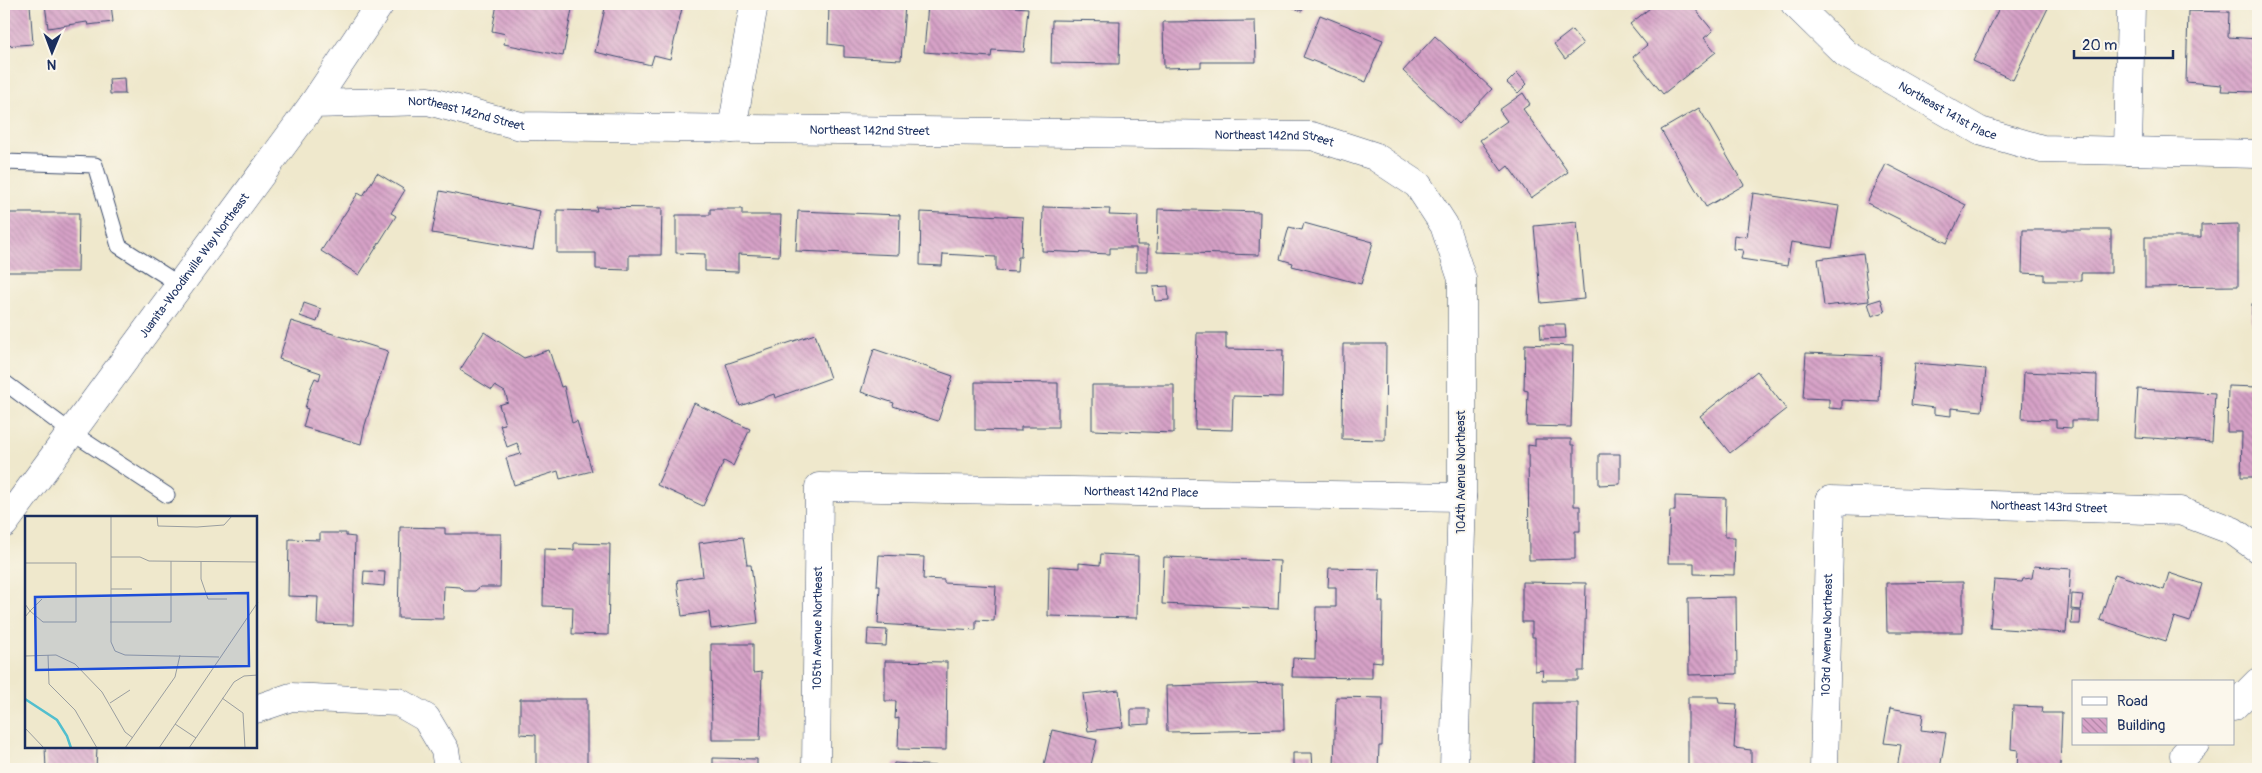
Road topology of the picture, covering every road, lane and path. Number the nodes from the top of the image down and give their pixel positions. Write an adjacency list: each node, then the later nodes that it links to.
1 (380, 4): 5 (street, Juanita-Woodinville Way Northeast)
2 (754, 4): 6 (street)
3 (1795, 4): 7 (street, Northeast 141st Place)
4 (2131, 4): 7 (street)
5 (313, 104): 6 (street, Northeast 142nd Street); 11 (street, Juanita-Woodinville Way Northeast)
6 (732, 130): 10 (street, Northeast 142nd Street)
7 (2128, 151): 8 (street)
8 (2258, 154)
9 (4, 162): 11 (lane)
10 (1418, 185): 16 (street, 104th Avenue Northeast)
11 (180, 285): 13 (street, Juanita-Woodinville Way Northeast)
12 (4, 382): 13 (lane)
13 (71, 432): 15 (lane); 18 (street, Juanita-Woodinville Way Northeast)
14 (819, 488): 16 (street, Northeast 142nd Place); 24 (street, 105th Avenue Northeast)
15 (167, 495)
16 (1462, 497): 25 (street, 104th Avenue Northeast)
17 (1830, 500): 19 (street, Northeast 143rd Street); 26 (street, 103rd Avenue Northeast)
18 (4, 524)
19 (2258, 549)
20 (2258, 682): 21 (street)
21 (2234, 706)
22 (258, 708): 23 (street)
23 (448, 769)
24 (816, 769)
25 (1454, 769)
26 (1824, 769)

